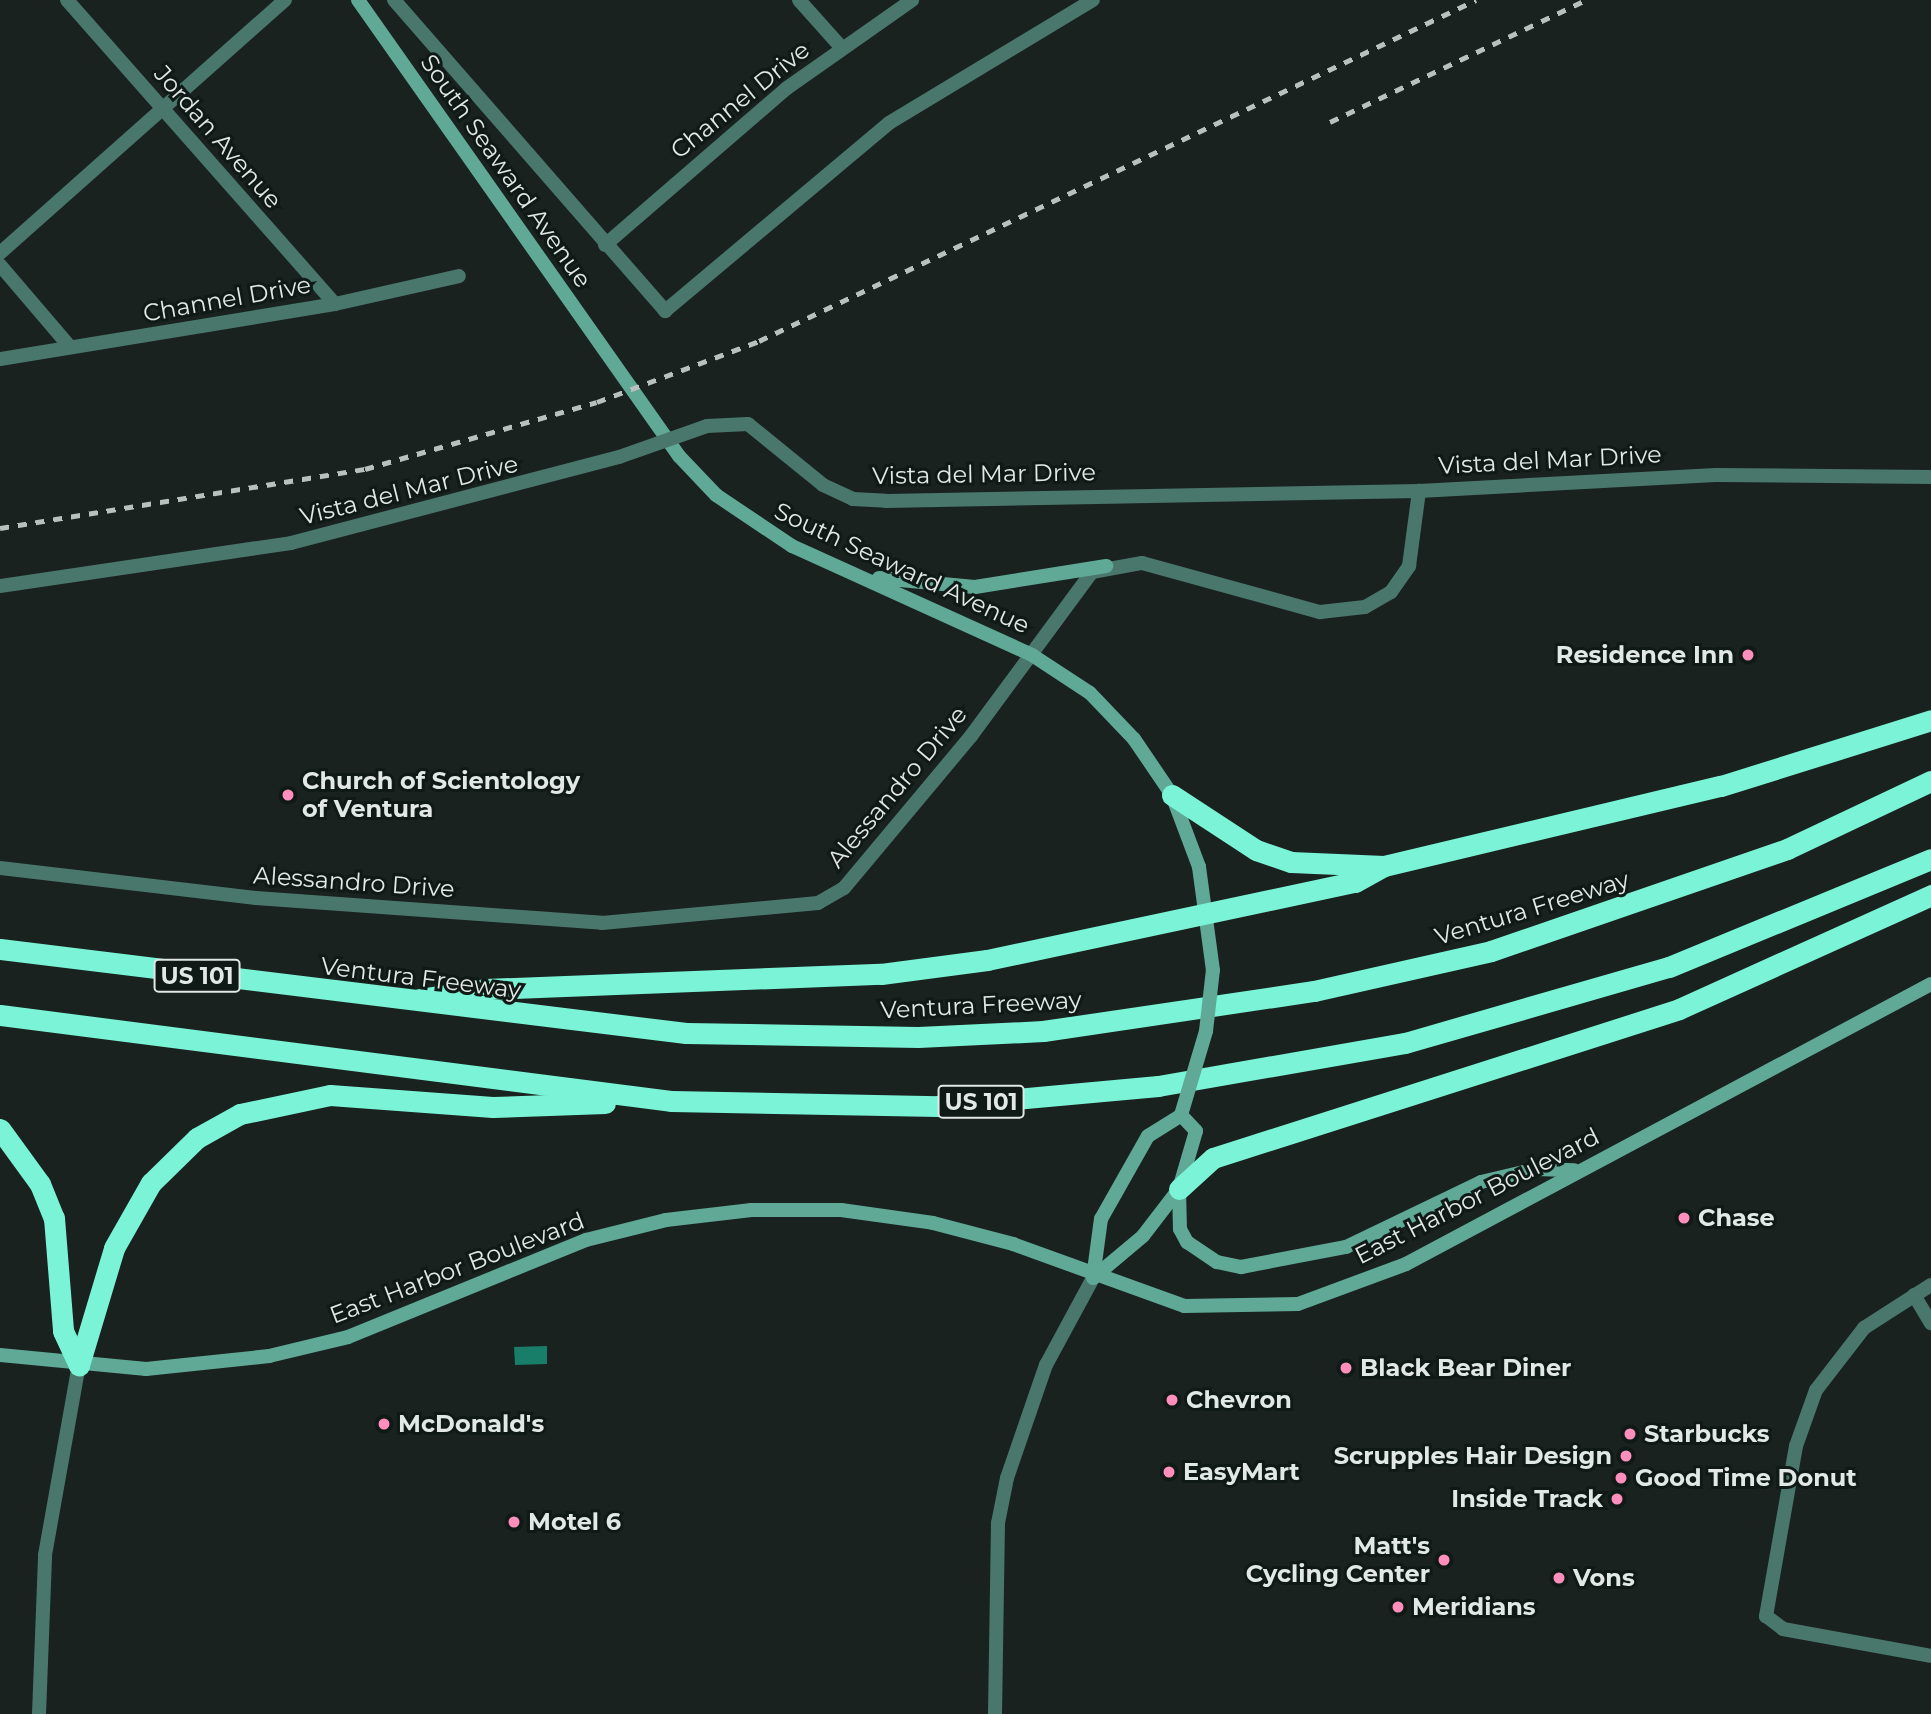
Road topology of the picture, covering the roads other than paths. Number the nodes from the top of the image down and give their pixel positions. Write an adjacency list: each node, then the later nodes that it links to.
1 (67, 0): 9 (street, Jordan Avenue)
2 (285, 0): 9 (street)
3 (358, 0): 20 (main road, South Seaward Avenue)
4 (394, 0): 10 (street, South Seaward Avenue)
5 (799, 0): 8 (street)
6 (912, 0): 8 (street, Channel Drive)
7 (1093, 0): 10 (street, South Seaward Avenue)
8 (841, 47): 10 (street, Channel Drive)
9 (162, 108): 11 (street); 14 (street, Jordan Avenue)
10 (605, 245)
11 (0, 253)
12 (0, 265): 15 (street)
13 (459, 276): 14 (street, Channel Drive)
14 (335, 304): 15 (street, Channel Drive)
15 (70, 347): 16 (street, Channel Drive)
16 (0, 359)
17 (1931, 477): 18 (street, Vista del Mar Drive)
18 (1419, 491): 19 (street); 21 (street, Vista del Mar Drive, bridge)
19 (1105, 566): 20 (main road); 22 (street, Alessandro Drive)
20 (858, 575): 22 (main road, South Seaward Avenue)
21 (0, 586)
22 (1032, 655): 25 (main road, South Seaward Avenue); 28 (street, Alessandro Drive)
23 (1931, 720): 27 (highway)
24 (1931, 781): 33 (highway, Ventura Freeway / US 101)
25 (1172, 795): 27 (highway); 30 (main road, South Seaward Avenue)
26 (1931, 859): 35 (highway, US 101)
27 (1384, 866): 30 (highway)
28 (0, 868)
29 (1931, 895): 39 (highway)
30 (1210, 911): 33 (highway); 36 (main road, South Seaward Avenue, bridge)
31 (0, 949): 33 (highway, Ventura Freeway / US 101)
32 (1931, 984): 38 (main road, East Harbor Boulevard)
33 (395, 1003)
34 (0, 1016): 35 (highway, US 101)
35 (671, 1101): 45 (highway)
36 (1181, 1115): 39 (main road); 40 (main road)
37 (0, 1129): 45 (highway)
38 (1577, 1170): 39 (main road); 40 (main road, East Harbor Boulevard)
39 (1180, 1189): 40 (main road)
40 (1093, 1278): 45 (main road, East Harbor Boulevard); 48 (street)
41 (1931, 1285): 42 (street)
42 (1914, 1295): 43 (street); 46 (street)
43 (1931, 1323)
44 (0, 1355): 45 (main road, East Harbor Boulevard)
45 (79, 1365): 47 (street)
46 (1931, 1656)
47 (39, 1714)
48 (995, 1714)

